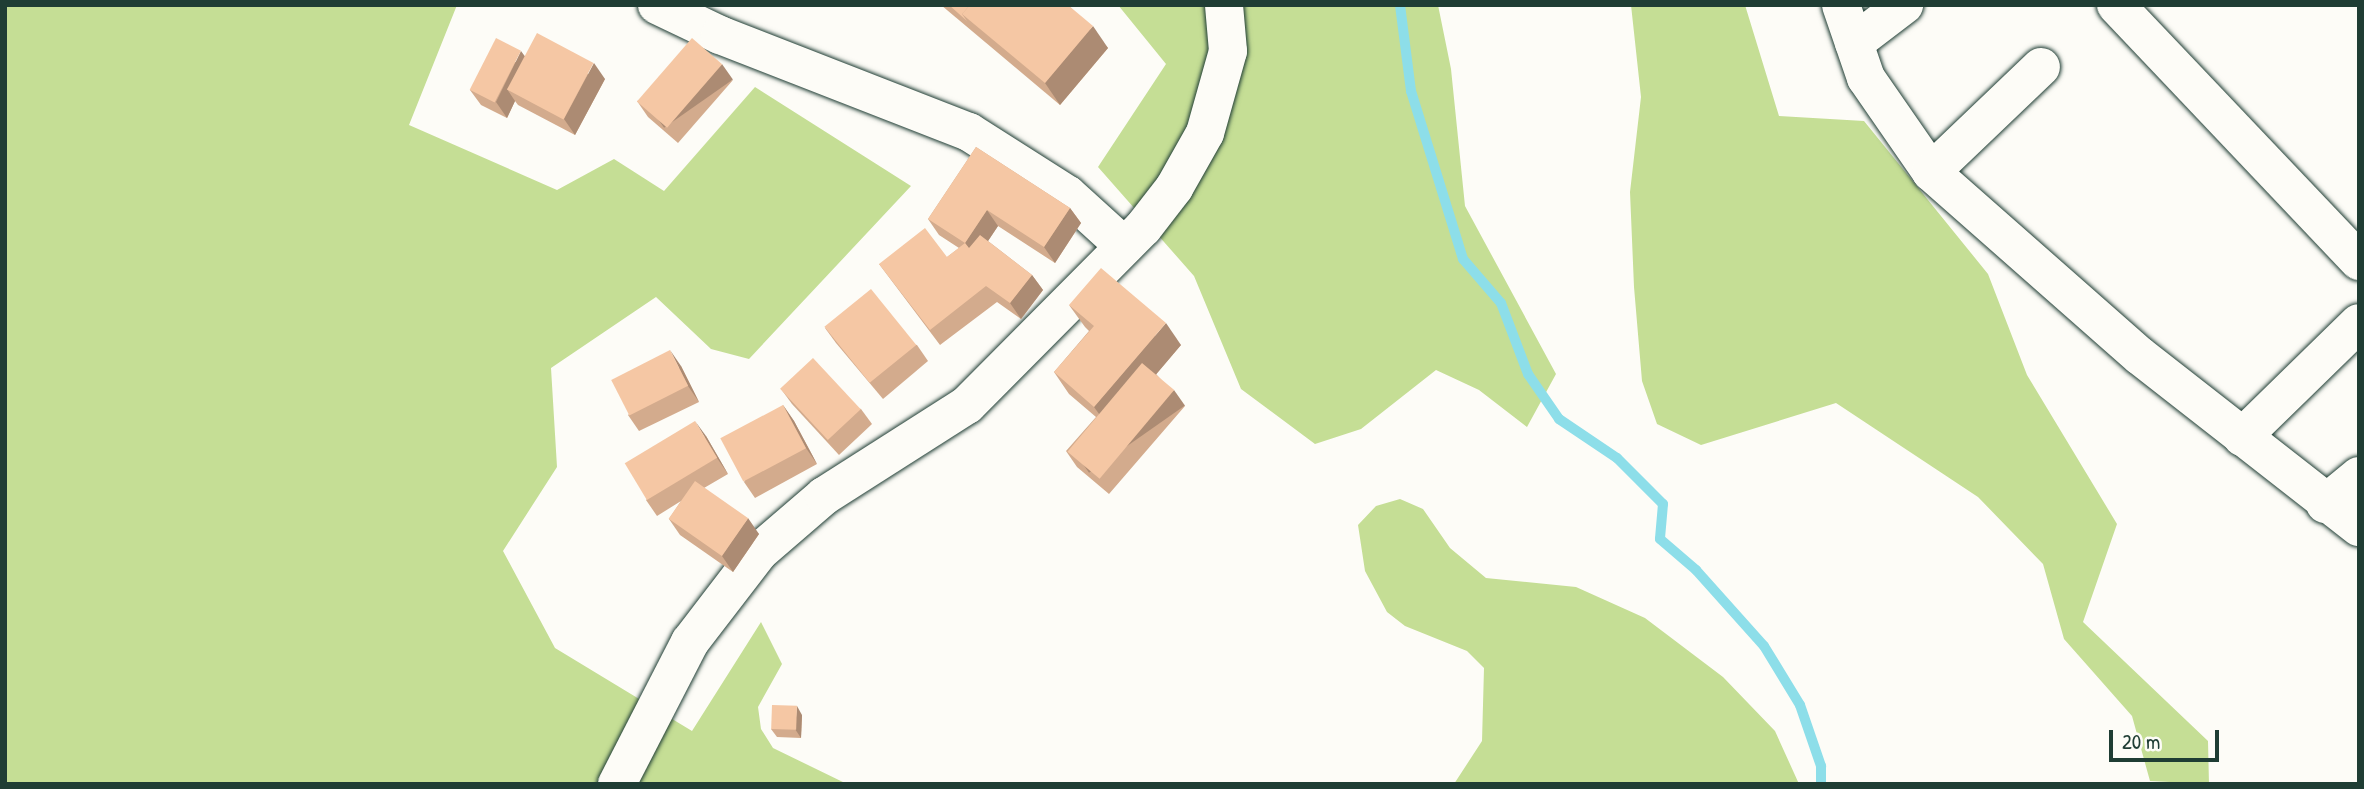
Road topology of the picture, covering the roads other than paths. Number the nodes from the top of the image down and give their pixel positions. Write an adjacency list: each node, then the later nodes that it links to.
1 (657, 5): 9 (street)
2 (1224, 5): 9 (street)
3 (1841, 5): 6 (street)
4 (1904, 5): 6 (street)
5 (2116, 5): 10 (street)
6 (1854, 43): 8 (street)
7 (2041, 67): 8 (street)
8 (1931, 172): 12 (street)
9 (1124, 246): 16 (street)
10 (2359, 261)
11 (2359, 323): 12 (street)
12 (2242, 437): 14 (street)
13 (2359, 476): 14 (street)
14 (2325, 504): 15 (street)
15 (2359, 527)
16 (617, 784)

